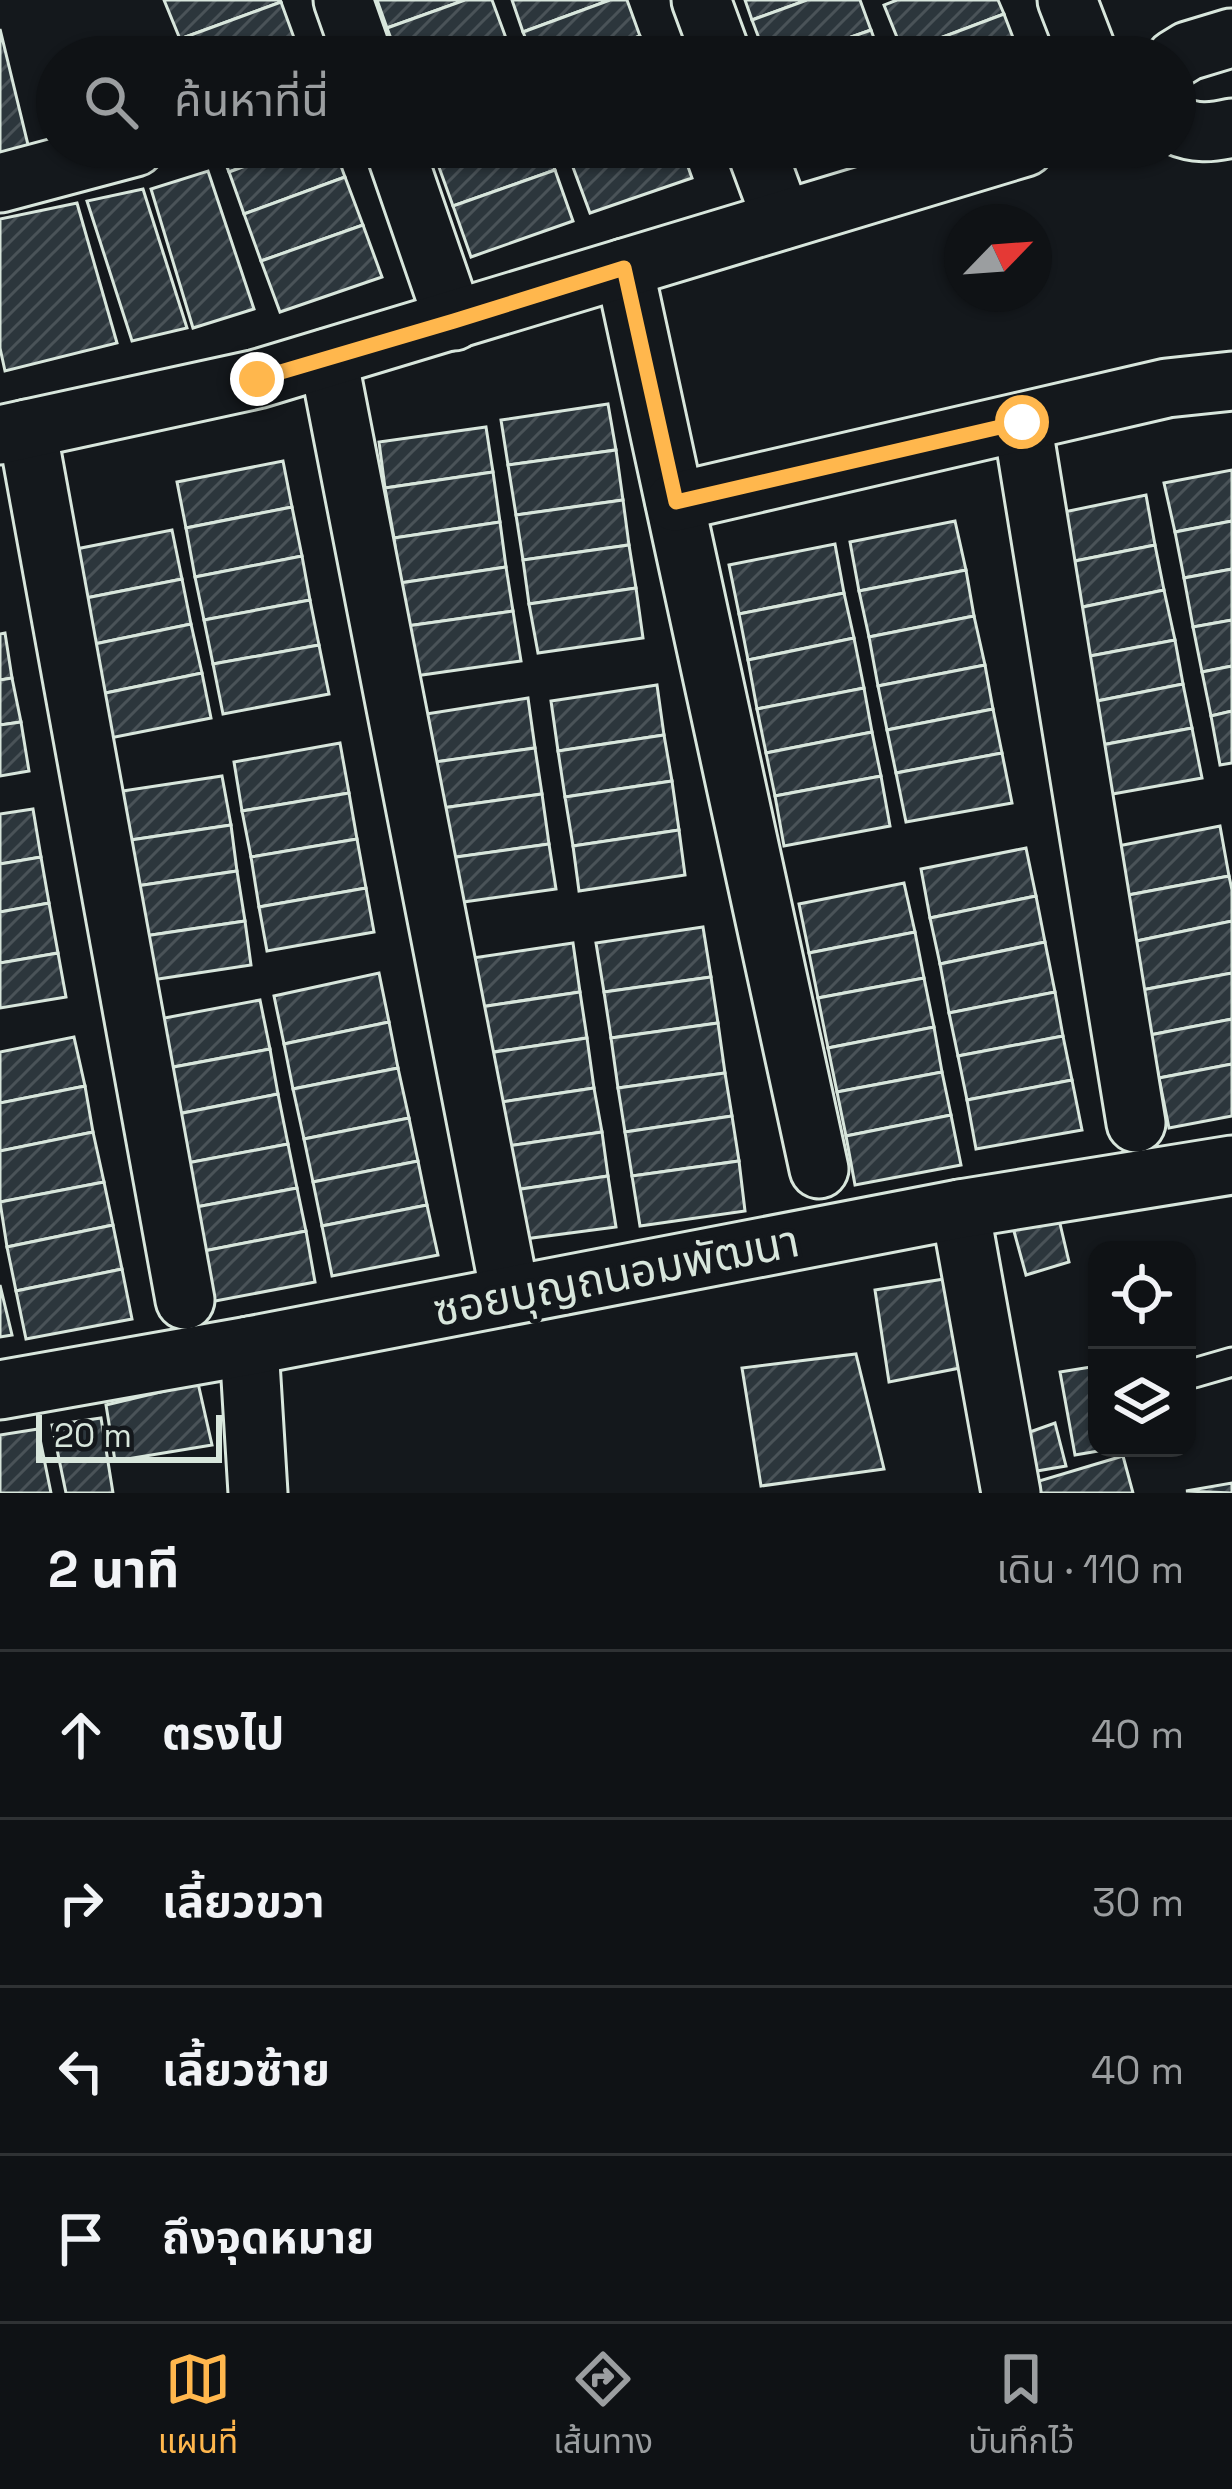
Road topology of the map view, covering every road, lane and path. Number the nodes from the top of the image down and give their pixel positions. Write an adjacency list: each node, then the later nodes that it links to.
1 (343, 0): 4 (street)
2 (700, 0): 5 (street)
3 (1067, 0): 6 (street)
4 (356, 36)
5 (714, 36)
6 (1081, 36)
7 (1231, 38): 8 (street)
8 (1196, 49)
9 (1232, 128): 10 (street)
10 (1196, 133)
11 (58, 168): 15 (street)
12 (401, 168): 18 (street)
13 (763, 168): 16 (street)
14 (955, 168): 16 (street)
15 (0, 184)
16 (782, 220): 17 (street)
17 (624, 268): 18 (street); 23 (street)
18 (454, 321): 19 (street)
19 (328, 358): 22 (street); 28 (street)
20 (1232, 381): 21 (street)
21 (1022, 422): 23 (street); 24 (street)
22 (13, 432): 29 (street)
23 (676, 502): 26 (street)
24 (1136, 1123)
25 (1232, 1166): 27 (street, ซอยบุญถนอมพัฒนา)
26 (819, 1169)
27 (960, 1209): 30 (street, ซอยบุญถนอมพัฒนา); 35 (street)
28 (505, 1268)
29 (185, 1300)
30 (249, 1346): 33 (street, ซอยบุญถนอมพัฒนา); 34 (street)
31 (1232, 1362): 32 (lane)
32 (1196, 1372)
33 (0, 1390)
34 (258, 1493)
35 (1011, 1493)

